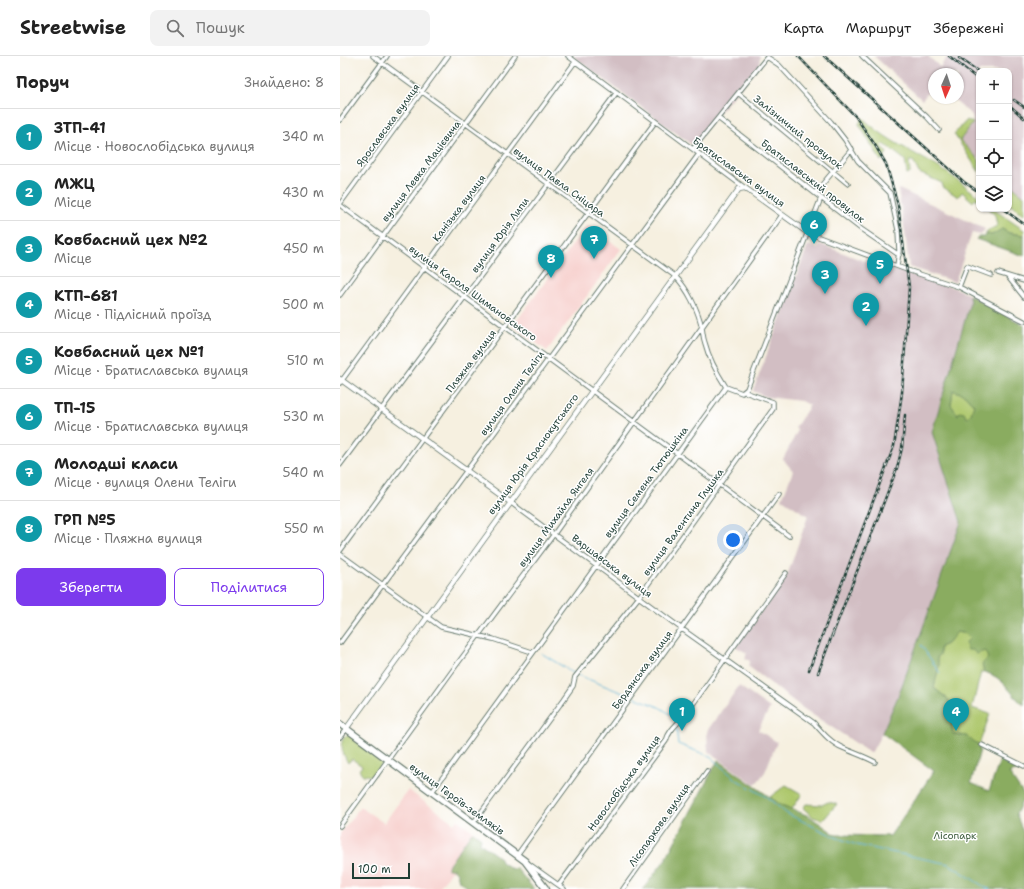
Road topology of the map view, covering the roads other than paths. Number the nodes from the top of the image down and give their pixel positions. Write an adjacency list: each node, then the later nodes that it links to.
1 (372, 56): 9 (street, вулиця Павла Сніцара)
2 (387, 56): 9 (street)
3 (448, 56): 10 (street, Ярославська вулиця)
4 (515, 56): 16 (street, вулиця Левка Мацієвича)
5 (568, 56): 8 (street, Братиславська вулиця)
6 (767, 56): 12 (street); 19 (street)
7 (862, 56): 17 (street)
8 (575, 62): 11 (street, Братиславська вулиця); 21 (street, Канізька вулиця)
9 (382, 63): 10 (street, вулиця Павла Сніцара); 14 (street)
10 (422, 92): 16 (street, вулиця Павла Сніцара); 28 (street, Ярославська вулиця)
11 (617, 92): 15 (street, Братиславська вулиця); 23 (street, вулиця Юрія Липи)
12 (738, 93): 13 (street); 22 (street, Залізничний провулок)
13 (718, 118): 18 (street); 26 (street, Братиславський провулок)
14 (340, 120)
15 (655, 122): 18 (street, Братиславська вулиця); 29 (street, Пляжна вулиця)
16 (466, 124): 21 (street, вулиця Павла Сніцара); 32 (street, вулиця Левка Мацієвича)
17 (939, 130)
18 (693, 149): 20 (street, Братиславська вулиця)
19 (852, 150): 22 (street); 34 (street)
20 (699, 154): 25 (street, Братиславська вулиця); 33 (street, вулиця Олени Теліги)
21 (508, 155): 23 (street, вулиця Павла Сніцара); 36 (street, Канізька вулиця)
22 (833, 172): 24 (street, Залізничний провулок); 26 (street)
23 (548, 184): 29 (street, вулиця Павла Сніцара); 44 (street, вулиця Юрія Липи)
24 (848, 184)
25 (745, 188): 30 (street, Братиславська вулиця); 39 (street, вулиця Юрія Краснокутського)
26 (815, 193): 27 (street, Братиславський провулок)
27 (822, 198): 31 (street); 34 (street, Братиславський провулок)
28 (340, 204): 32 (street, вулиця Кароля Шимановського)
29 (588, 214): 33 (street, вулиця Павла Сніцара); 47 (street, Пляжна вулиця)
30 (782, 215): 31 (street, Братиславська вулиця); 48 (street, вулиця Михайла Янгеля)
31 (808, 233): 35 (street, Братиславська вулиця); 53 (street)
32 (383, 236): 36 (street, вулиця Кароля Шимановського); 43 (street, вулиця Левка Мацієвича)
33 (631, 245): 39 (street, вулиця Павла Сніцара); 49 (street, вулиця Олени Теліги)
34 (899, 255): 35 (street)
35 (897, 266): 42 (street, Братиславська вулиця)
36 (424, 267): 44 (street, вулиця Кароля Шимановського); 50 (street, Канізька вулиця)
37 (998, 273): 40 (street)
38 (991, 275): 42 (street)
39 (675, 276): 48 (street, вулиця Павла Сніцара); 52 (street, вулиця Юрія Краснокутського)
40 (1007, 276): 41 (street); 45 (street)
41 (1024, 281)
42 (959, 286): 46 (street, Братиславська вулиця)
43 (340, 295)
44 (464, 297): 47 (street, вулиця Кароля Шимановського); 54 (street, вулиця Юрія Липи)
45 (1024, 298)
46 (1024, 321)
47 (506, 327): 49 (street, вулиця Кароля Шимановського); 56 (street, Пляжна вулиця)
48 (702, 328): 51 (street, вулиця Павла Сніцара); 55 (street, вулиця Михайла Янгеля)
49 (548, 358): 52 (street, вулиця Кароля Шимановського); 59 (street, вулиця Олени Теліги)
50 (341, 380): 54 (street, Варшавська вулиця)
51 (726, 387): 53 (street); 57 (street, вулиця Семена Тютюшкіна)
52 (591, 390): 55 (street, вулиця Кароля Шимановського); 62 (street, вулиця Юрія Краснокутського)
53 (745, 392): 60 (street, вулиця Валентина Глушка)
54 (382, 409): 56 (street, Варшавська вулиця); 58 (street, вулиця Юрія Липи)
55 (635, 422): 57 (street, вулиця Кароля Шимановського); 64 (street, вулиця Михайла Янгеля)
56 (423, 439): 59 (street, Варшавська вулиця); 66 (street, Пляжна вулиця)
57 (677, 453): 60 (street, вулиця Кароля Шимановського); 67 (street, вулиця Семена Тютюшкіна)
58 (340, 465)
59 (466, 470): 62 (street, Варшавська вулиця); 69 (street, вулиця Олени Теліги)
60 (720, 484): 63 (street, вулиця Кароля Шимановського); 70 (street, вулиця Валентина Глушка)
61 (779, 494): 63 (street, Бердянська вулиця)
62 (510, 502): 64 (street, Варшавська вулиця); 71 (street, вулиця Юрія Краснокутського)
63 (762, 517): 65 (street, вулиця Кароля Шимановського); 72 (street, Бердянська вулиця)
64 (554, 534): 67 (street, Варшавська вулиця); 73 (street, вулиця Михайла Янгеля)
65 (789, 536)
66 (340, 552): 69 (street)
67 (596, 565): 70 (street, Варшавська вулиця); 75 (street, вулиця Семена Тютюшкіна)
68 (786, 573): 76 (street, Новослобідська вулиця)
69 (382, 585): 71 (street); 74 (street, вулиця Олени Теліги)
70 (639, 597): 72 (street, Варшавська вулиця); 86 (street, вулиця Валентина Глушка)
71 (427, 616): 73 (street); 78 (street, вулиця Юрія Краснокутського)
72 (682, 629): 76 (street, Варшавська вулиця); 88 (street, Бердянська вулиця)
73 (478, 636): 75 (street); 81 (street, вулиця Михайла Янгеля)
74 (340, 642)
75 (532, 652): 85 (street, вулиця Семена Тютюшкіна)
76 (725, 659): 82 (street, Варшавська вулиця); 90 (street, Новослобідська вулиця)
77 (340, 724): 78 (main road, вулиця Героїв-земляків)
78 (346, 729): 79 (street, вулиця Юрія Краснокутського); 81 (main road, вулиця Героїв-земляків)
79 (340, 737)
80 (982, 745): 83 (street)
81 (389, 760): 85 (main road, вулиця Героїв-земляків); 87 (street, вулиця Михайла Янгеля)
82 (875, 762)
83 (1024, 766)
84 (707, 771): 93 (street, Лісопаркова вулиця)
85 (432, 792): 86 (main road, вулиця Героїв-земляків)
86 (474, 822): 88 (main road, вулиця Героїв-земляків)
87 (340, 826)
88 (517, 855): 89 (main road, вулиця Героїв-земляків)
89 (525, 861): 90 (street, вулиця Героїв-земляків); 91 (main road)
90 (559, 885): 92 (street, вулиця Героїв-земляків)
91 (546, 889)
92 (564, 889)
93 (623, 889)

